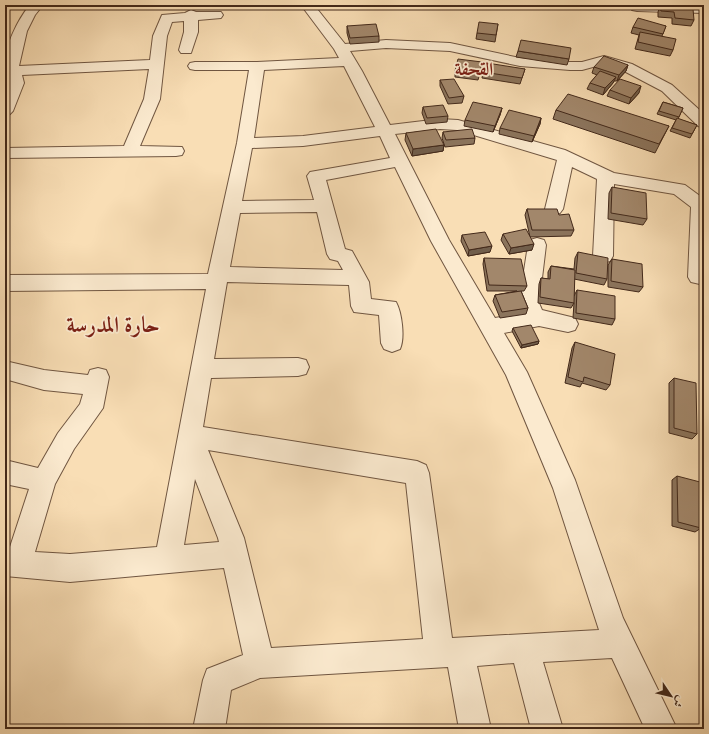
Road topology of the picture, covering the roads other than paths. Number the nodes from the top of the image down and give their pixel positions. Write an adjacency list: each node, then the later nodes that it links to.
1 (37, 5): 14 (street)
2 (307, 5): 10 (street)
3 (637, 7): 4 (street)
4 (704, 9)
5 (191, 15): 6 (street); 7 (street); 8 (street)
6 (216, 15)
7 (191, 32): 8 (street); 9 (street)
8 (161, 33): 11 (street)
9 (186, 50)
10 (345, 55): 13 (street); 16 (street); 17 (street)
11 (156, 64): 14 (street); 19 (street)
12 (195, 66): 13 (street)
13 (257, 66): 18 (street)
14 (13, 71): 15 (street)
15 (5, 111)
16 (704, 123)
17 (386, 131): 18 (street); 22 (street); 23 (street)
18 (245, 143): 26 (street)
19 (130, 151): 20 (street); 21 (street)
20 (176, 151)
21 (5, 153)
22 (566, 157): 24 (street); 28 (street)
23 (401, 161): 27 (street); 37 (street)
24 (606, 176): 25 (street); 30 (street)
25 (702, 203): 33 (street)
26 (232, 206): 27 (street); 31 (street)
27 (324, 206): 32 (street)
28 (554, 209)
29 (537, 245): 35 (street)
30 (603, 256)
31 (218, 277): 32 (street); 34 (street); 40 (street)
32 (357, 278): 38 (street)
33 (704, 278)
34 (5, 283)
35 (534, 319): 36 (street); 37 (street)
36 (568, 324)
37 (490, 327): 48 (street)
38 (392, 343)
39 (298, 367): 40 (street)
40 (202, 369): 42 (street)
41 (6, 375): 44 (street)
42 (190, 436): 45 (street); 46 (street); 50 (street)
43 (5, 472): 44 (street)
44 (44, 481): 47 (street)
45 (235, 554): 46 (street); 51 (street)
46 (168, 560): 47 (street)
47 (12, 564)
48 (620, 643): 49 (street); 55 (street)
49 (524, 648): 50 (street); 54 (street)
50 (449, 652): 51 (street); 53 (street)
51 (260, 663): 52 (street)
52 (209, 729)
53 (475, 729)
54 (547, 729)
55 (662, 729)

